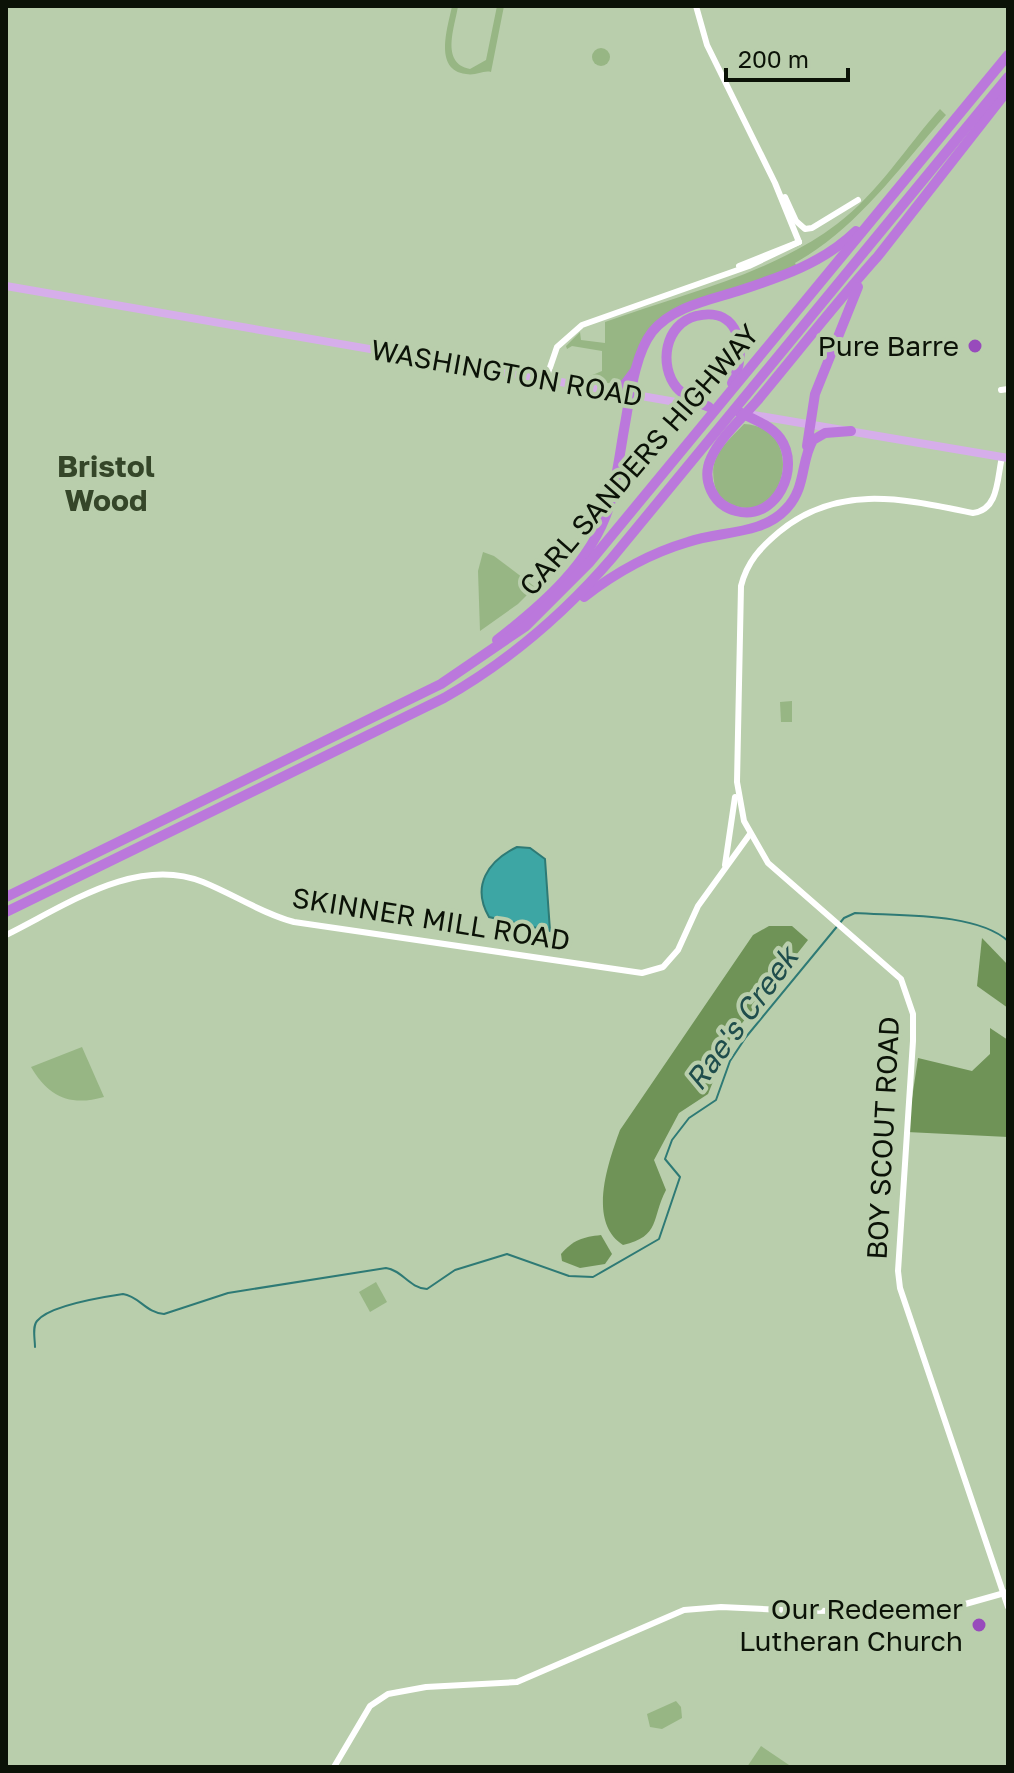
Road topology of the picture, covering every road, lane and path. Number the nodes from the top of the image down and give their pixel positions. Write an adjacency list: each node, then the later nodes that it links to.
1 (696, 6): 5 (street)
2 (1008, 55): 6 (highway, CARL SANDERS HIGHWAY)
3 (1008, 77): 25 (highway, CARL SANDERS HIGHWAY)
4 (1008, 90): 11 (highway)
5 (775, 183): 7 (street); 8 (street)
6 (889, 199): 14 (highway); 17 (highway, CARL SANDERS HIGHWAY)
7 (858, 200)
8 (788, 217): 9 (street); 10 (street)
9 (799, 242): 10 (street); 12 (street)
10 (778, 248): 12 (street)
11 (878, 256): 20 (highway); 21 (highway)
12 (727, 272): 15 (street)
13 (6, 286): 15 (main road, WASHINGTON ROAD)
14 (635, 370): 16 (highway); 18 (highway)
15 (546, 379): 16 (main road, WASHINGTON ROAD)
16 (612, 391): 18 (main road, WASHINGTON ROAD)
17 (728, 392): 19 (highway); 26 (highway, CARL SANDERS HIGHWAY)
18 (632, 394): 19 (main road, WASHINGTON ROAD); 26 (highway)
19 (709, 407): 20 (main road, WASHINGTON ROAD)
20 (739, 412): 21 (main road, WASHINGTON ROAD)
21 (810, 424): 22 (main road, WASHINGTON ROAD); 24 (highway)
22 (851, 431): 23 (main road, WASHINGTON ROAD); 24 (highway)
23 (1005, 457): 27 (street, BOY SCOUT ROAD)
24 (800, 487): 25 (highway)
25 (551, 623): 31 (highway, CARL SANDERS HIGHWAY)
26 (454, 676): 30 (highway, CARL SANDERS HIGHWAY)
27 (737, 782): 28 (street, BOY SCOUT ROAD); 29 (street)
28 (750, 834): 29 (street, SKINNER MILL ROAD); 33 (street, BOY SCOUT ROAD)
29 (724, 867): 32 (street, SKINNER MILL ROAD)
30 (6, 897)
31 (6, 912)
32 (6, 935)
33 (1006, 1592): 34 (street, BOY SCOUT ROAD); 35 (street)
34 (1008, 1607)
35 (334, 1767)

